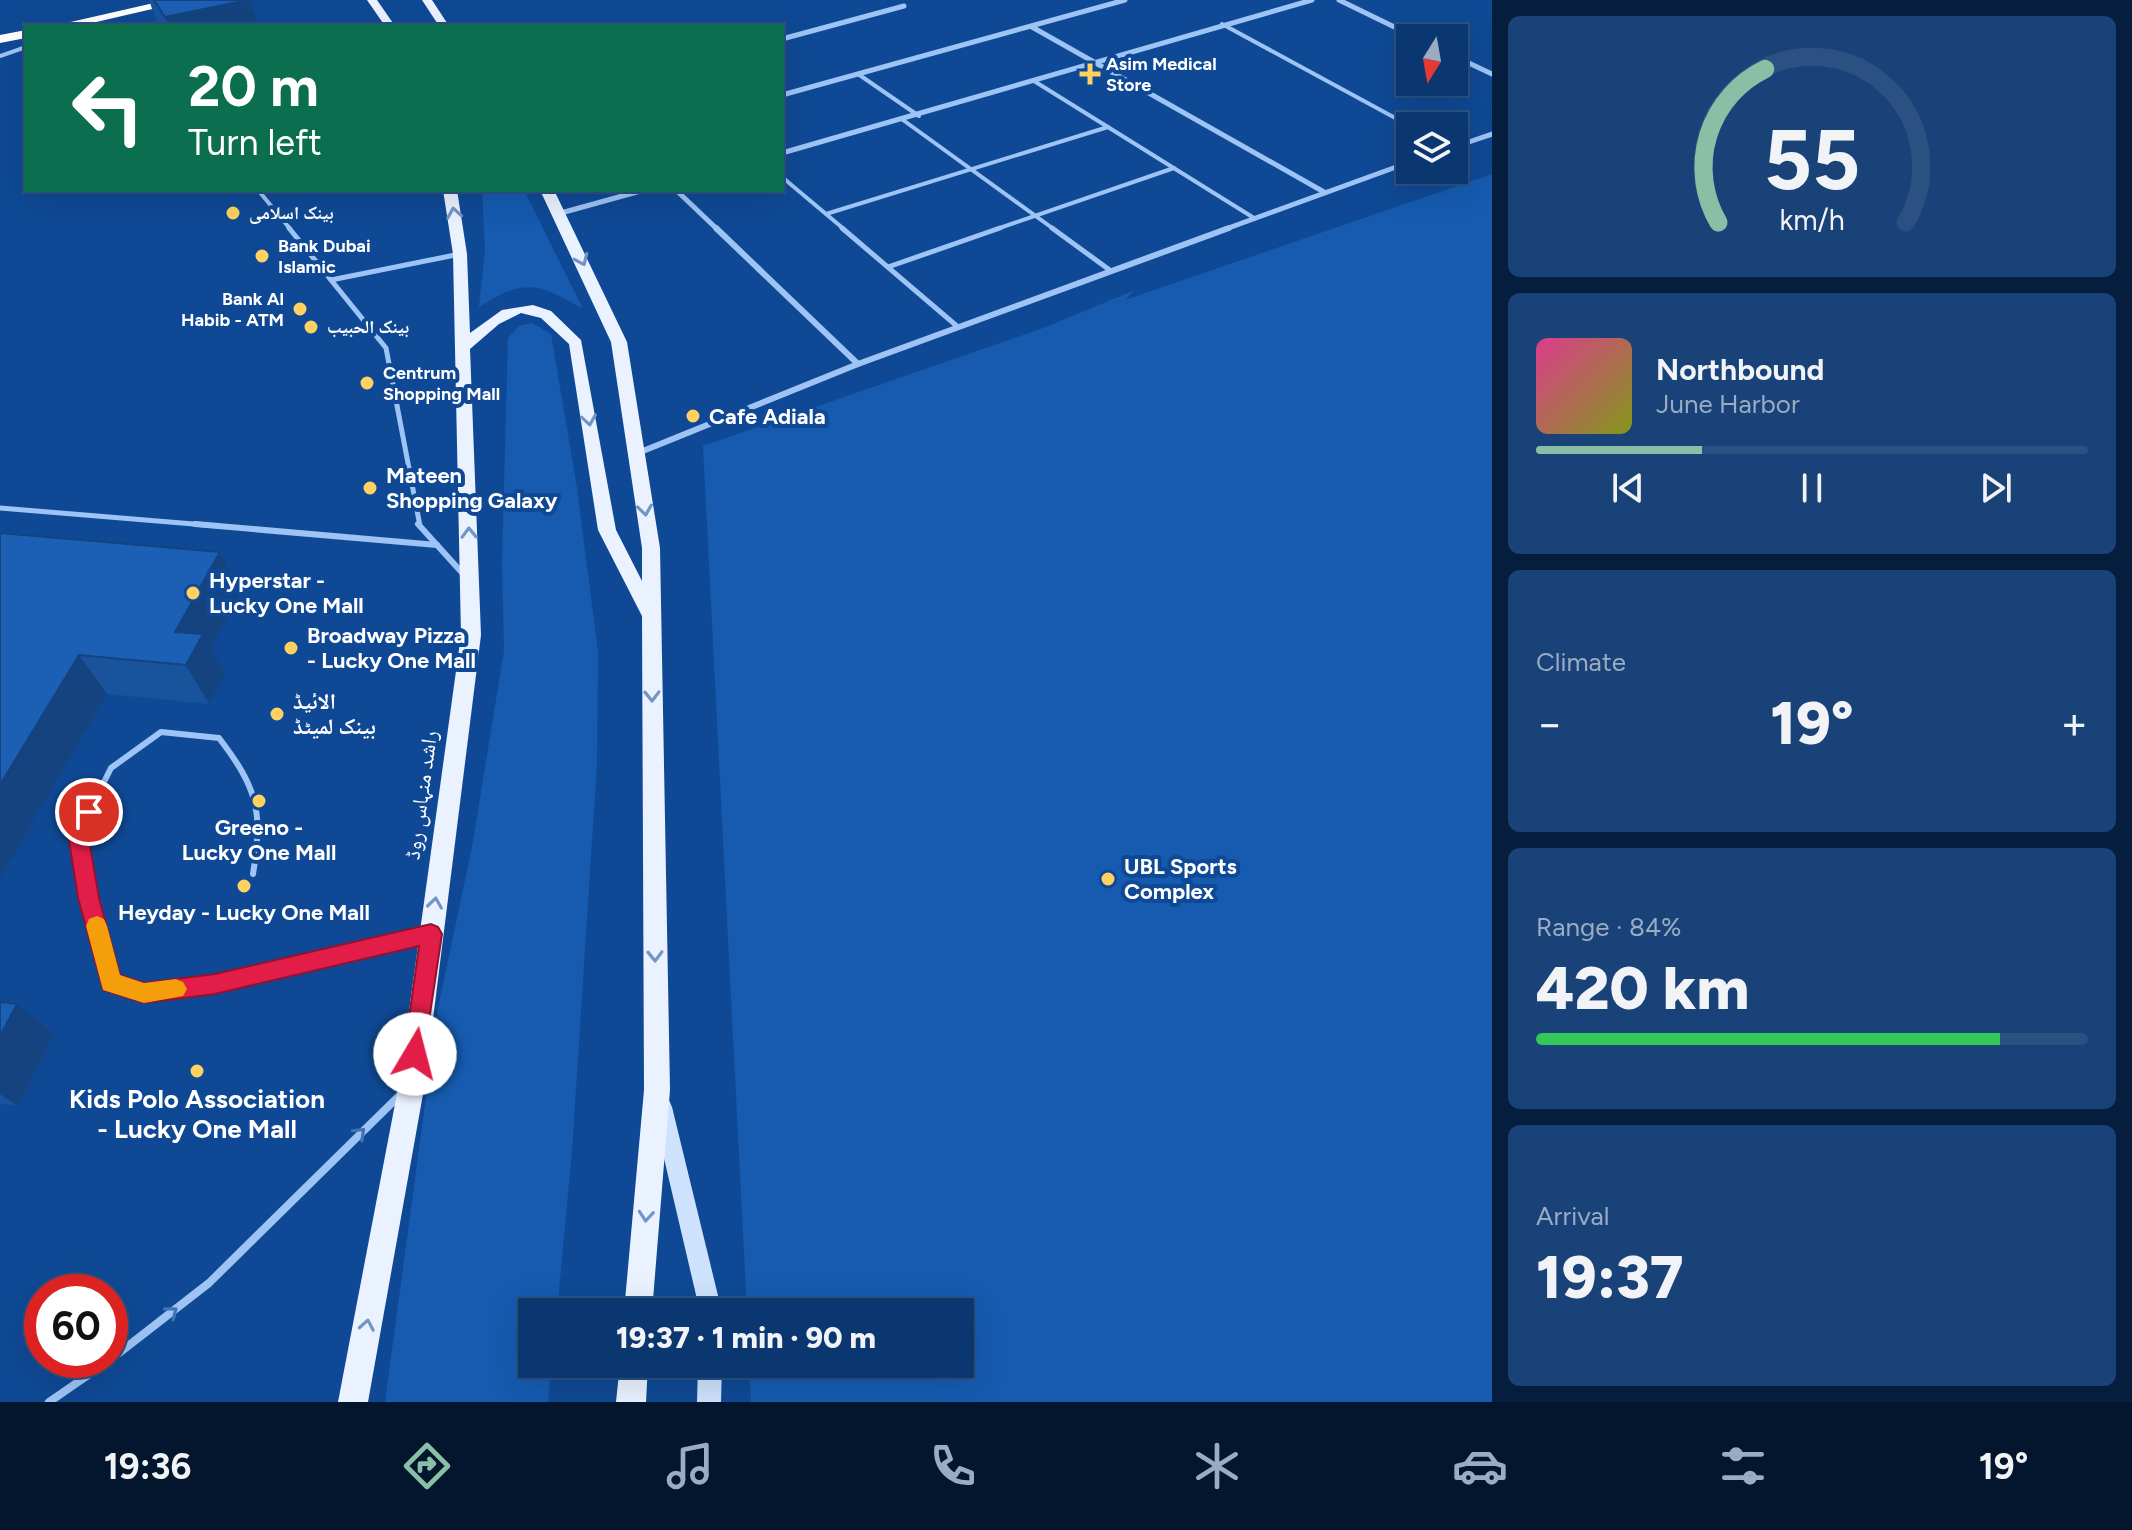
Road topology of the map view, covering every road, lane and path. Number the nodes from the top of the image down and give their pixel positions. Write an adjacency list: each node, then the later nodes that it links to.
1 (185, 0): 8 (highway)
2 (372, 0): 9 (main road)
3 (427, 0): 10 (main road)
4 (1125, 0): 12 (street)
5 (1312, 0): 11 (street)
6 (1339, 0): 13 (street)
7 (904, 6): 15 (street)
8 (70, 24)
9 (389, 24)
10 (443, 24)
11 (1222, 24): 19 (street); 26 (lane)
12 (1031, 26): 19 (street); 21 (street)
13 (1396, 28)
14 (24, 34): 16 (highway)
15 (784, 38)
16 (0, 39)
17 (24, 48): 18 (lane)
18 (0, 56)
19 (1098, 62): 23 (street); 41 (street)
20 (1468, 63): 22 (street)
21 (858, 74): 24 (street); 25 (lane)
22 (1492, 74)
23 (1034, 81): 25 (street); 28 (lane)
24 (784, 94)
25 (919, 116): 27 (street)
26 (1396, 118)
27 (903, 120): 31 (street); 34 (lane)
28 (1108, 127): 33 (lane); 34 (lane)
29 (1492, 134): 30 (street)
30 (1468, 142)
31 (784, 152)
32 (1396, 167): 41 (street)
33 (1174, 168): 44 (lane); 45 (lane)
34 (972, 169): 43 (lane); 44 (lane)
35 (784, 179): 43 (lane)
36 (260, 192): 49 (lane)
37 (450, 192): 46 (main road, راشد منہاس روڈ, one-way to 37)
38 (548, 192): 42 (main road)
39 (637, 192): 42 (street)
40 (678, 192): 52 (street)
41 (1324, 192): 45 (street)
42 (561, 213): 53 (main road, one-way to 53)
43 (826, 214): 47 (lane)
44 (1035, 216): 47 (lane); 48 (lane)
45 (1254, 218): 48 (street)
46 (460, 254): 49 (lane); 51 (main road, راشد منہاس روڈ)
47 (888, 267): 50 (lane)
48 (1111, 271): 50 (street)
49 (331, 280): 55 (lane)
50 (958, 327): 52 (street)
51 (464, 347): 56 (main road, راشد منہاس روڈ, one-way to 51); 57 (main road, one-way to 57)
52 (858, 364): 53 (street)
53 (638, 453): 57 (main road, one-way to 57)
54 (0, 508): 55 (lane)
55 (437, 545): 56 (lane)
56 (470, 581): 59 (main road, راشد منہاس روڈ, one-way to 56)
57 (652, 618): 61 (main road, one-way to 61)
58 (253, 874): 59 (lane)
59 (431, 934): 60 (main road, راشد منہاس روڈ)
60 (412, 1083): 64 (lane, one-way to 60); 69 (main road, راشد منہاس روڈ, one-way to 60)
61 (657, 1090): 62 (main road, one-way to 62); 63 (main road)
62 (639, 1298)
63 (708, 1298)
64 (128, 1346)
65 (84, 1378): 68 (lane)
66 (633, 1378): 70 (main road)
67 (710, 1378): 71 (main road)
68 (49, 1402)
69 (353, 1402)
70 (631, 1402)
71 (709, 1402)

